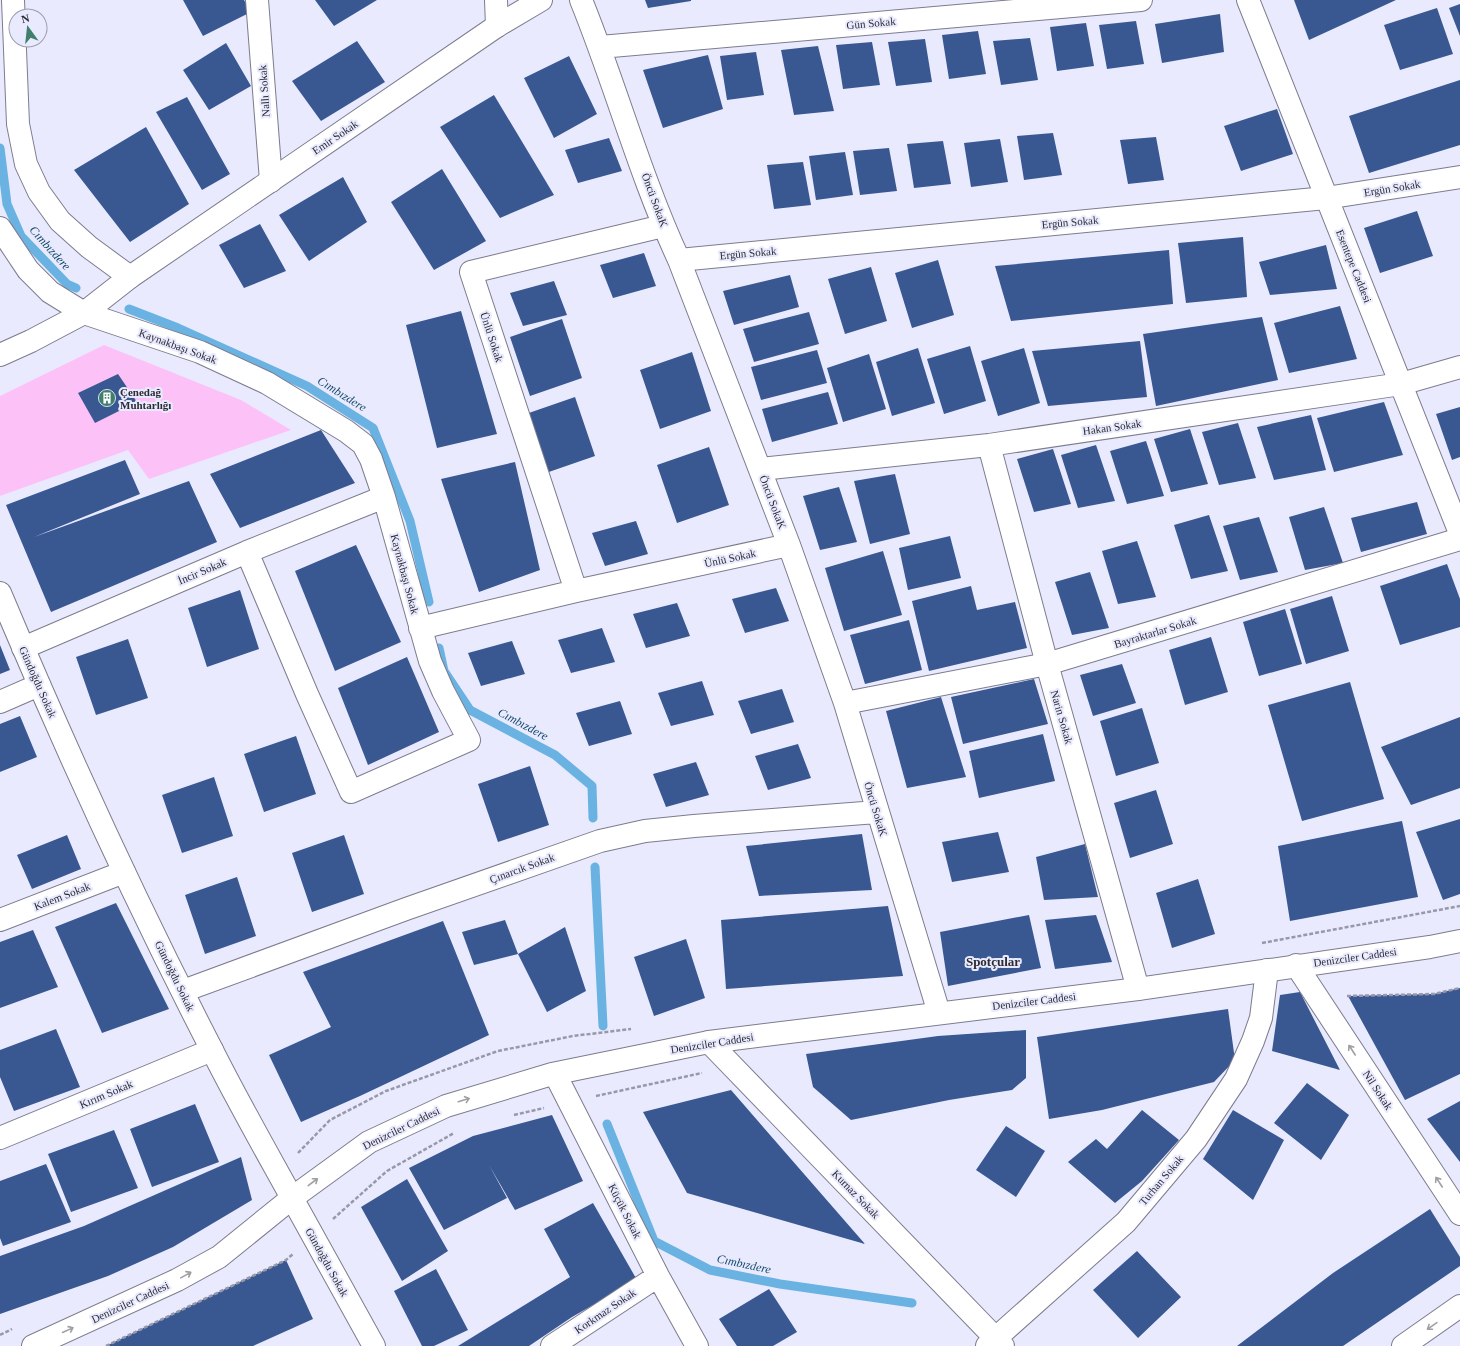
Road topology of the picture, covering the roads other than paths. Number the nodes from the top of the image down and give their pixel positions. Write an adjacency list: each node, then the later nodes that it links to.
1 (13, 0): 16 (street)
2 (257, 0): 11 (street, Nallı Sokak)
3 (496, 0): 8 (street)
4 (541, 0): 8 (street, Emir Sokak)
5 (581, 0): 9 (street, Öncü SokaK)
6 (1141, 0): 9 (street, Gün Sokak)
7 (1248, 0): 12 (street, Esentepe Caddesi)
8 (497, 26): 11 (street, Emir Sokak)
9 (600, 47): 13 (street, Öncü SokaK)
10 (1460, 177): 12 (street, Ergün Sokak)
11 (271, 181): 16 (street, Emir Sokak)
12 (1326, 198): 15 (street, Ergün Sokak); 20 (street, Esentepe Caddesi)
13 (663, 226): 15 (street, Öncü SokaK); 28 (street, Ünlü Sokak)
14 (0, 228): 17 (street, Kaynakbaşı Sokak)
15 (679, 260): 22 (street, Öncü SokaK)
16 (130, 277): 17 (street, Emir Sokak)
17 (84, 312): 18 (street, Emir Sokak); 23 (street, Kaynakbaşı Sokak)
18 (0, 355)
19 (1460, 367): 20 (street, Hakan Sokak)
20 (1401, 384): 21 (street, Hakan Sokak); 24 (street, Esentepe Caddesi)
21 (989, 445): 22 (street, Hakan Sokak); 32 (street, Narin Sokak)
22 (761, 469): 26 (street, Öncü SokaK)
23 (384, 498): 27 (street, İncir Sokak); 30 (street, Kaynakbaşı Sokak)
24 (1460, 533)
25 (1460, 539): 32 (street, Bayraktarlar Sokak)
26 (789, 545): 28 (street, Ünlü Sokak); 35 (street, Öncü SokaK)
27 (247, 552): 30 (street, Kaynakbaşı Sokak); 31 (street, İncir Sokak)
28 (576, 591): 30 (street, Ünlü Sokak)
29 (0, 593): 31 (street, Gündoğdu Sokak)
30 (420, 628)
31 (23, 648): 33 (street, Gündoğdu Sokak)
32 (1047, 664): 35 (street, Bayraktarlar Sokak); 42 (street, Narin Sokak)
33 (39, 685): 34 (street); 37 (street, Gündoğdu Sokak)
34 (0, 702)
35 (845, 703): 36 (street, Öncü SokaK)
36 (876, 812): 43 (street, Çınarcık Sokak); 44 (street, Öncü SokaK)
37 (124, 872): 38 (street, Kalem Sokak); 43 (street, Gündoğdu Sokak)
38 (0, 920)
39 (1460, 941): 40 (street, Denizciler Caddesi)
40 (1296, 965): 41 (street, Denizciler Caddesi); 50 (street, Nil Sokak, one-way to 40)
41 (1267, 970): 42 (street, Denizciler Caddesi); 53 (street, Turhan Sokak)
42 (1138, 989): 44 (street, Denizciler Caddesi)
43 (183, 991): 46 (street, Gündoğdu Sokak)
44 (939, 1012): 45 (street, Denizciler Caddesi)
45 (709, 1042): 47 (street, Denizciler Caddesi); 53 (street, Kurnaz Sokak)
46 (212, 1050): 48 (street, Kırım Sokak); 49 (street, Gündoğdu Sokak)
47 (555, 1074): 49 (street, Denizciler Caddesi, one-way to 47); 51 (street, Küçük Sokak)
48 (0, 1138)
49 (292, 1198): 54 (street, Denizciler Caddesi, one-way to 49); 55 (street, Gündoğdu Sokak)
50 (1460, 1214)
51 (658, 1276): 56 (street, Korkmaz Sokak); 57 (street, Küçük Sokak)
52 (1460, 1306): 58 (street, one-way to 58)
53 (995, 1344)
54 (33, 1346)
55 (374, 1346)
56 (552, 1346)
57 (697, 1346)
58 (1403, 1346)

